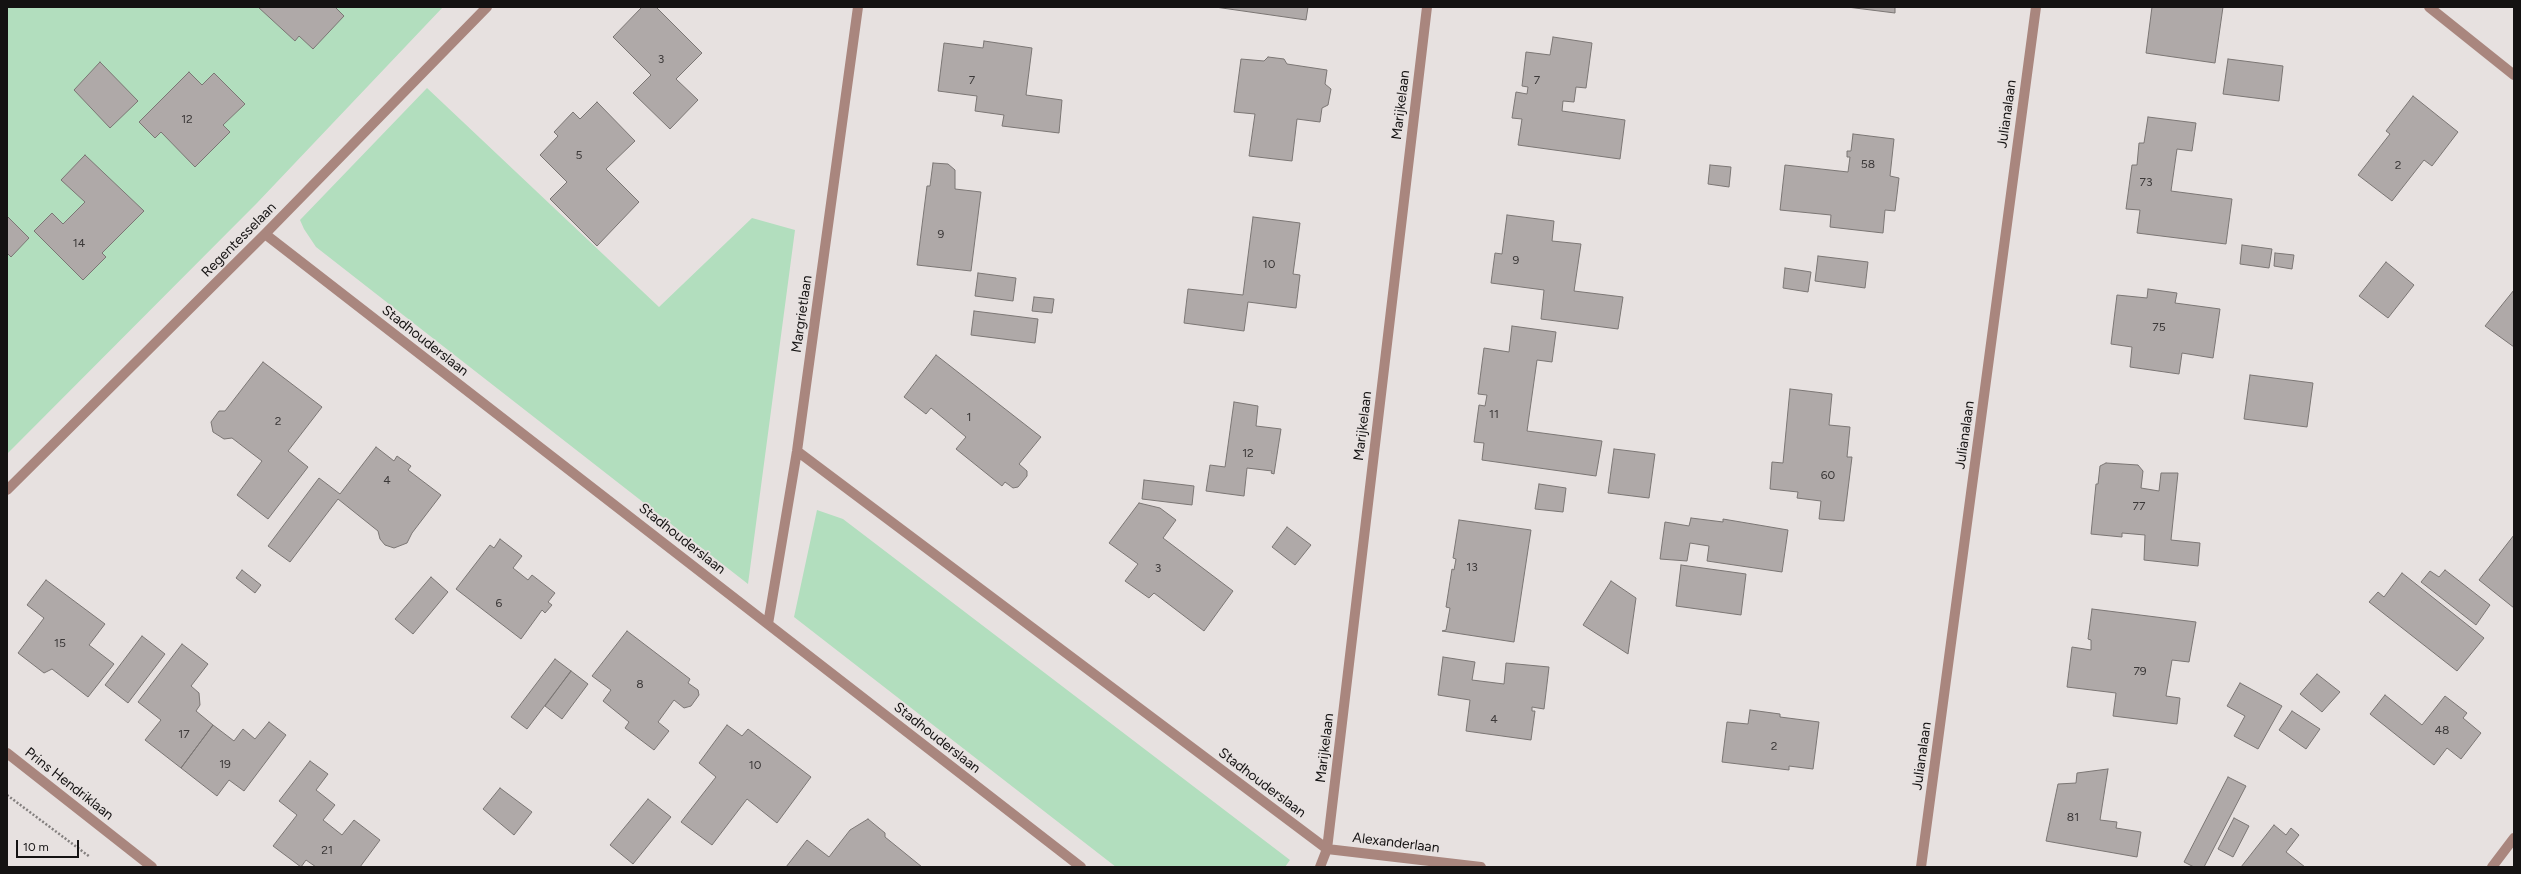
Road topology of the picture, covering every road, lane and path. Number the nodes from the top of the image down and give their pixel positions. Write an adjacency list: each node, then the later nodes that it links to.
1 (487, 7): 7 (street, Regentesselaan)
2 (858, 7): 8 (street, Margrietlaan)
3 (1427, 7): 14 (street, Marijkelaan)
4 (2036, 7): 20 (street, Julianalaan)
5 (2428, 7): 6 (street)
6 (2514, 75)
7 (265, 234): 9 (street, Regentesselaan); 10 (street, Stadhouderslaan)
8 (797, 451): 10 (street, Margrietlaan); 14 (street, Stadhouderslaan)
9 (7, 490)
10 (768, 624): 17 (street, Stadhouderslaan)
11 (7, 753): 16 (street, Prins Hendriklaan)
12 (7, 795): 15 (path)
13 (2514, 838): 21 (street)
14 (1327, 849): 18 (street); 19 (street, Alexanderlaan)
15 (92, 858)
16 (152, 867)
17 (1081, 867)
18 (1320, 867)
19 (1481, 867)
20 (1921, 867)
21 (2492, 867)

